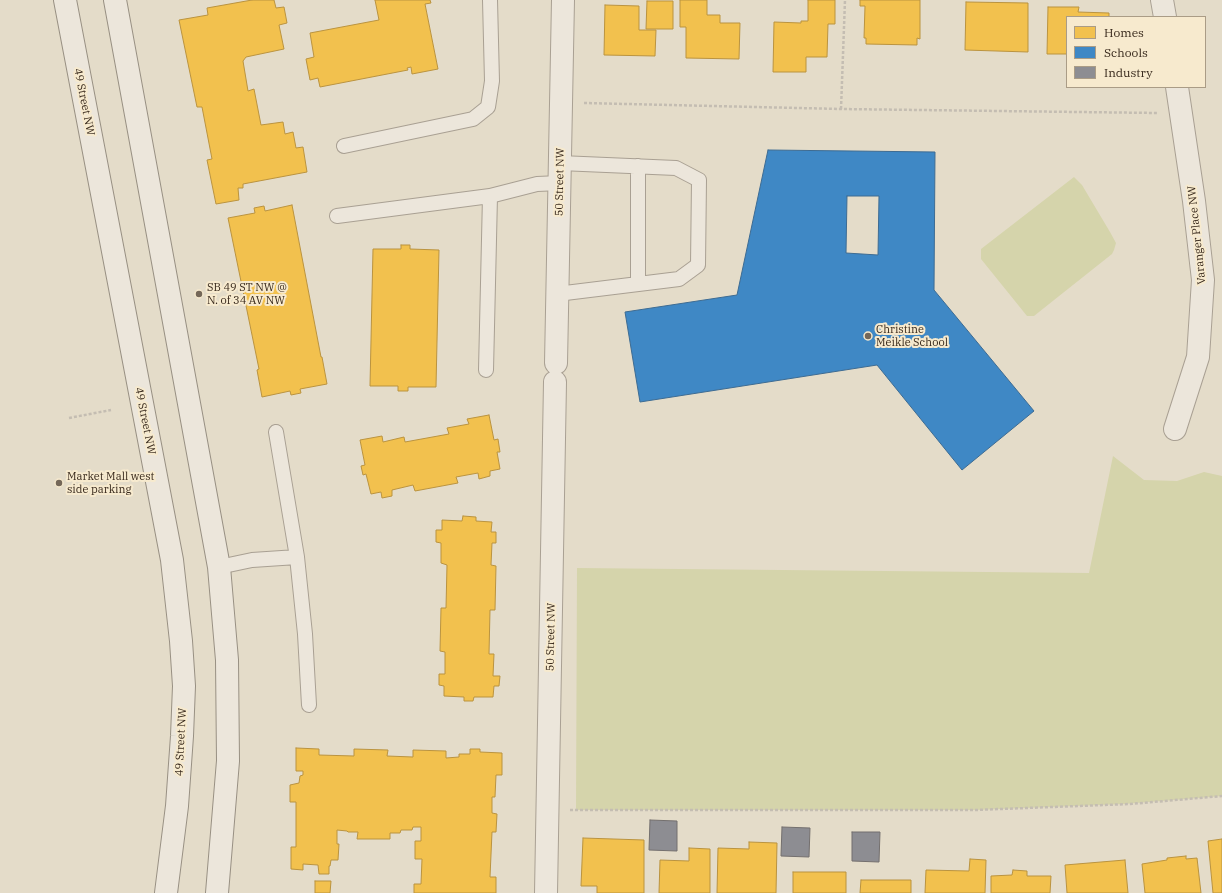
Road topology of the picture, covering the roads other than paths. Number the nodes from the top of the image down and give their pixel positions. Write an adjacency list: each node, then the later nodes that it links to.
1 (65, 0): 21 (street, 49 Street NW)
2 (115, 0): 19 (street)
3 (490, 0): 8 (lane)
4 (563, 0): 10 (street, 50 Street NW)
5 (1162, 0): 6 (street)
6 (1165, 16)
7 (1177, 88): 16 (street, Varanger Place NW)
8 (344, 146)
9 (638, 166): 10 (lane); 13 (lane); 13 (lane)
10 (560, 173): 11 (lane); 14 (street, 50 Street NW)
11 (490, 196): 12 (lane); 15 (lane)
12 (337, 216)
13 (638, 284): 14 (lane)
14 (558, 294): 23 (street, 50 Street NW)
15 (486, 370)
16 (1175, 429)
17 (276, 432): 18 (lane)
18 (297, 557): 19 (lane); 20 (lane)
19 (219, 567): 22 (street)
20 (309, 705)
21 (166, 893)
22 (217, 893)
23 (546, 893)

